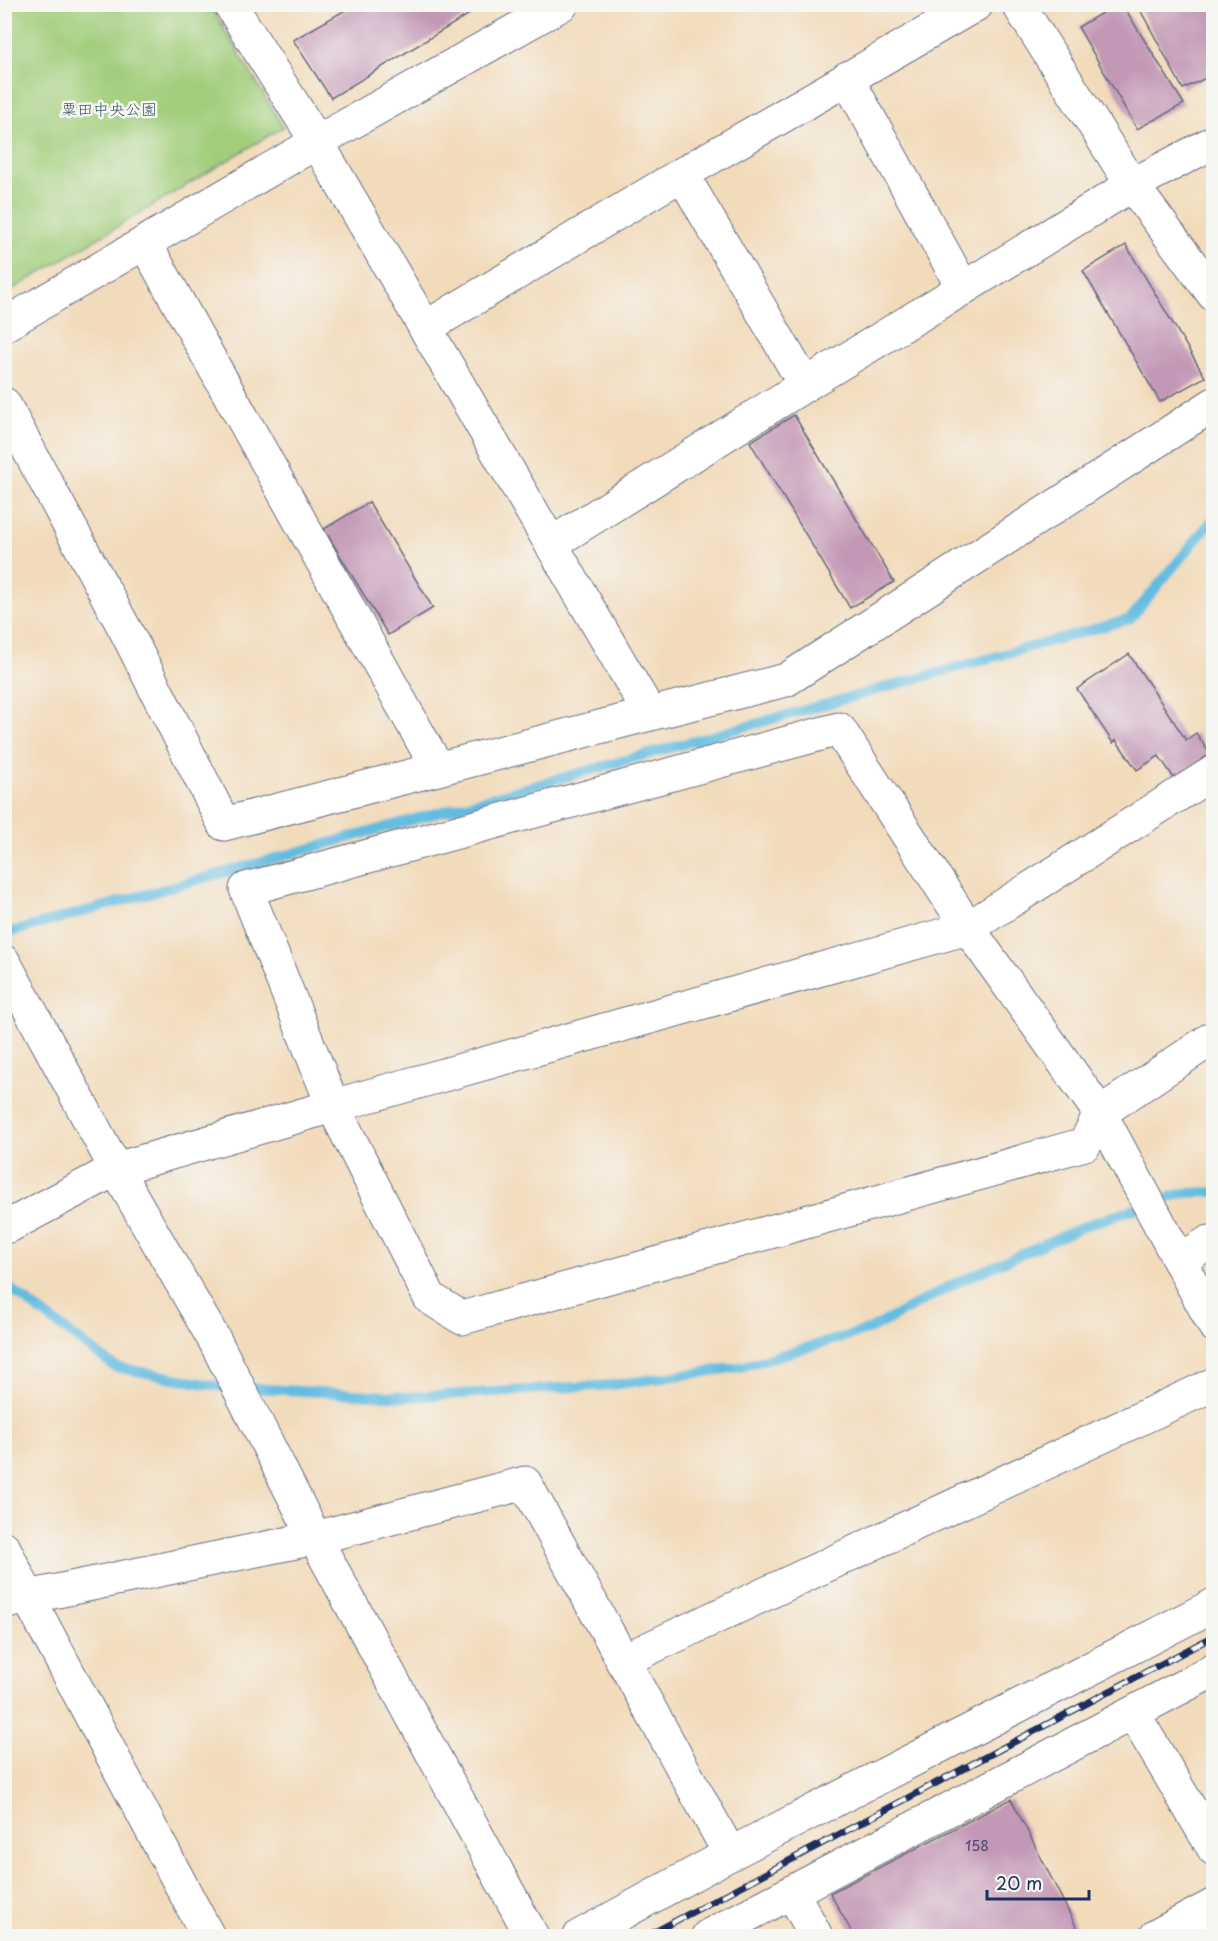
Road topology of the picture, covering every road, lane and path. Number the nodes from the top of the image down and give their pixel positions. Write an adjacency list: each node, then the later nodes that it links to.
1 (230, 4): 6 (street)
2 (562, 4): 6 (street)
3 (977, 4): 5 (street)
4 (1018, 4): 9 (street)
5 (847, 78): 8 (street); 11 (street)
6 (317, 142): 10 (street); 14 (street)
7 (1214, 142): 9 (street)
8 (682, 174): 14 (street); 15 (street)
9 (1132, 185): 11 (street); 12 (street)
10 (145, 243): 13 (street); 20 (street)
11 (963, 288): 15 (street)
12 (1214, 295)
13 (4, 325)
14 (425, 328): 18 (street)
15 (805, 385): 18 (street)
16 (4, 404): 20 (street)
17 (1214, 404): 19 (street)
18 (551, 544): 19 (street)
19 (650, 714): 20 (street)
20 (438, 769)
21 (1214, 772): 22 (street)
22 (968, 928): 25 (street); 25 (street); 26 (street)
23 (4, 962): 27 (street)
24 (1214, 1037): 26 (street)
25 (333, 1106): 26 (street); 27 (street)
26 (1100, 1113): 30 (street)
27 (116, 1169): 28 (street); 33 (street)
28 (6, 1226)
29 (1214, 1242): 30 (street)
30 (1175, 1254): 31 (street)
31 (1214, 1325)
32 (1214, 1384): 37 (street)
33 (315, 1538): 35 (street); 37 (street); 45 (street)
34 (4, 1548): 35 (street)
35 (16, 1600): 44 (street)
36 (1214, 1605): 41 (street)
37 (622, 1661): 41 (street)
38 (1214, 1670): 39 (street)
39 (1133, 1713): 40 (street); 42 (street)
40 (1214, 1849)
41 (730, 1854): 46 (street)
42 (792, 1892): 47 (street); 48 (street)
43 (1214, 1905): 49 (street)
44 (208, 1936)
45 (532, 1936)
46 (580, 1936)
47 (708, 1936)
48 (816, 1936)
49 (1156, 1936)

